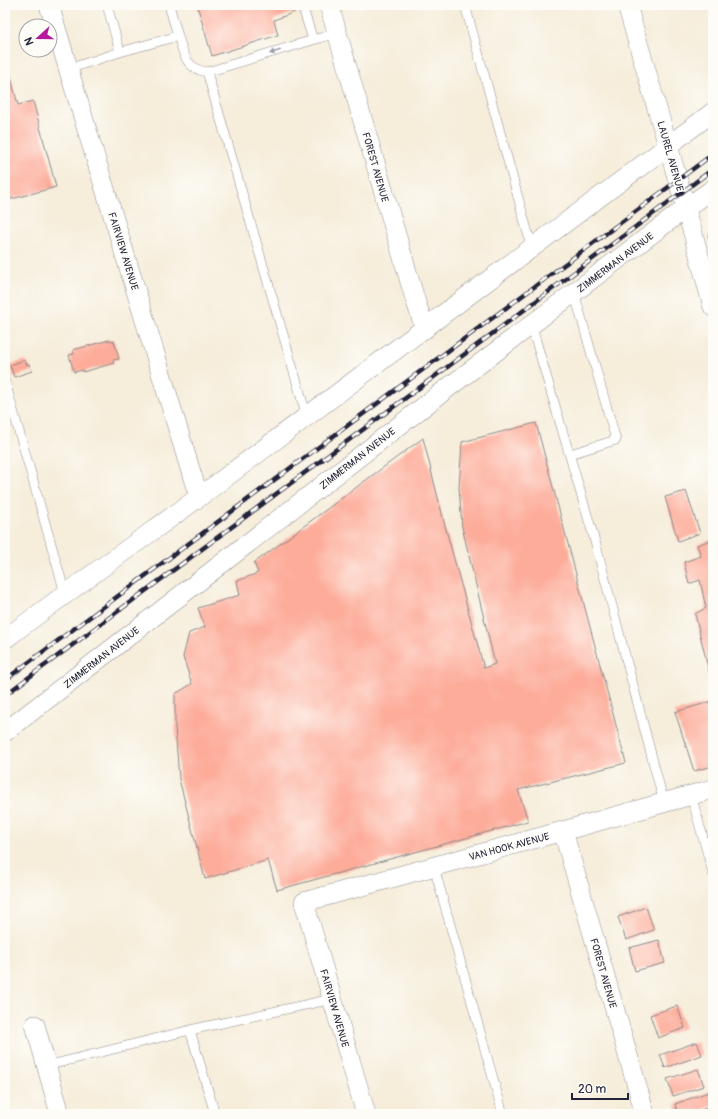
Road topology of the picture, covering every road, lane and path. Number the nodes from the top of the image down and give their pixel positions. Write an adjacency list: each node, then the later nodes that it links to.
1 (49, 5): 12 (street, FAIRVIEW AVENUE)
2 (107, 5): 11 (lane)
3 (169, 5): 9 (lane)
4 (302, 5): 10 (lane)
5 (329, 5): 8 (street, FOREST AVENUE)
6 (465, 5): 18 (lane)
7 (627, 5): 15 (street, LAUREL AVENUE)
8 (337, 33): 10 (lane); 22 (street, FOREST AVENUE)
9 (178, 36): 11 (lane); 13 (lane)
10 (313, 40): 13 (lane, one-way to 13)
11 (120, 52): 12 (lane)
12 (68, 69): 26 (street, FAIRVIEW AVENUE)
13 (207, 72): 24 (lane)
14 (713, 112): 15 (street)
15 (668, 146): 17 (street, LAUREL AVENUE); 18 (street)
16 (713, 189): 17 (street, ZIMMERMAN AVENUE)
17 (686, 208): 19 (street, ZIMMERMAN AVENUE); 20 (street, LAUREL AVENUE)
18 (532, 248): 22 (street)
19 (574, 292): 21 (street, ZIMMERMAN AVENUE); 25 (lane)
20 (713, 307)
21 (531, 324): 25 (lane); 29 (street, ZIMMERMAN AVENUE)
22 (425, 329): 24 (street)
23 (5, 382): 27 (lane)
24 (307, 416): 26 (street)
25 (570, 454): 32 (lane)
26 (200, 496): 27 (street)
27 (65, 593): 28 (street)
28 (5, 639)
29 (5, 732)
30 (713, 789): 31 (street, VAN HOOK AVENUE)
31 (691, 795): 32 (street, VAN HOOK AVENUE); 35 (lane)
32 (664, 803): 33 (street, VAN HOOK AVENUE)
33 (563, 832): 34 (street, VAN HOOK AVENUE); 45 (street, FOREST AVENUE)
34 (434, 867): 36 (street, VAN HOOK AVENUE); 44 (lane)
35 (713, 873)
36 (304, 902): 37 (street, FAIRVIEW AVENUE)
37 (332, 999): 39 (lane); 43 (street, FAIRVIEW AVENUE)
38 (35, 1025): 40 (street)
39 (190, 1030): 40 (lane); 42 (lane)
40 (46, 1066): 41 (street)
41 (60, 1114)
42 (214, 1114)
43 (366, 1114)
44 (503, 1114)
45 (645, 1114)

